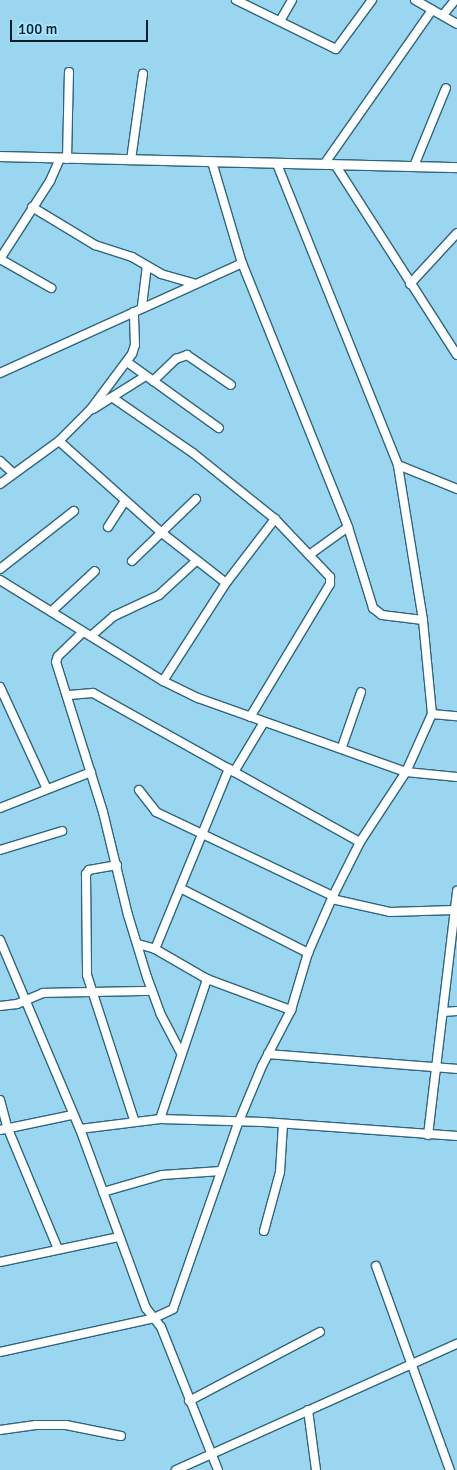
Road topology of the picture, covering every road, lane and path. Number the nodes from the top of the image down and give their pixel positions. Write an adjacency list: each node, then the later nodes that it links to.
1 (236, 0): 8 (street)
2 (292, 0): 8 (street)
3 (372, 0): 8 (street)
4 (416, 0): 6 (street)
5 (455, 0): 7 (street)
6 (432, 10): 7 (street); 17 (street)
7 (443, 15): 9 (street)
8 (280, 21)
9 (457, 24)
10 (69, 72): 14 (street)
11 (143, 74): 15 (street)
12 (446, 88): 20 (street)
13 (0, 156): 14 (street)
14 (63, 159): 15 (street); 22 (street)
15 (132, 160): 16 (street)
16 (212, 162): 18 (street); 25 (street)
17 (325, 163): 18 (street); 19 (street)
18 (277, 164): 43 (street)
19 (336, 166): 20 (street); 28 (street)
20 (414, 166): 21 (street)
21 (457, 167)
22 (32, 208): 24 (street); 26 (street)
23 (457, 233): 28 (street)
24 (0, 259): 29 (street)
25 (242, 263): 27 (street); 51 (street)
26 (147, 266): 27 (street); 30 (street)
27 (194, 284): 30 (street)
28 (410, 284): 32 (street)
29 (51, 288)
30 (142, 306): 31 (street)
31 (134, 312): 33 (street); 34 (street)
32 (457, 355)
33 (127, 362): 35 (street); 39 (street)
34 (0, 373)
35 (144, 377): 36 (street); 38 (street)
36 (153, 381): 37 (street); 40 (street)
37 (232, 385)
38 (113, 398): 39 (street); 50 (street)
39 (92, 410): 41 (street)
40 (219, 428)
41 (59, 441): 44 (street); 48 (street)
42 (0, 461): 44 (street)
43 (398, 465): 46 (street); 62 (street)
44 (13, 473): 45 (street)
45 (0, 484)
46 (457, 490)
47 (196, 499): 53 (street)
48 (125, 501): 52 (street); 53 (street)
49 (74, 511): 57 (street)
50 (275, 519): 54 (street); 60 (street)
51 (348, 527): 54 (street); 62 (street)
52 (108, 528)
53 (162, 532): 55 (street); 56 (street)
54 (308, 555): 71 (street)
55 (132, 561)
56 (196, 562): 60 (street); 64 (street)
57 (0, 569)
58 (95, 571): 61 (street)
59 (0, 580): 61 (street)
60 (226, 583): 65 (street)
61 (53, 610): 63 (street)
62 (423, 620): 69 (street)
63 (83, 632): 64 (street); 68 (street)
64 (92, 636): 65 (street)
65 (163, 681): 71 (street)
66 (0, 688): 78 (street)
67 (361, 692): 73 (street)
68 (69, 695): 74 (street); 75 (street)
69 (432, 714): 70 (street); 76 (street)
70 (457, 716)
71 (250, 717): 72 (street)
72 (264, 722): 73 (street); 74 (street)
73 (342, 747): 76 (street)
74 (232, 771): 82 (street); 83 (street)
75 (91, 772): 78 (street); 85 (street)
76 (406, 772): 77 (street); 83 (street)
77 (457, 777)
78 (46, 787): 80 (street)
79 (139, 790): 82 (street)
80 (0, 808)
81 (62, 831): 84 (street)
82 (203, 831): 86 (street); 88 (street)
83 (360, 842): 88 (street)
84 (0, 850)
85 (117, 865): 91 (street); 96 (street)
86 (180, 888): 92 (street); 93 (street)
87 (457, 891): 89 (street)
88 (332, 897): 89 (street); 93 (street)
89 (454, 910): 101 (street)
90 (0, 940): 97 (street)
91 (138, 944): 92 (street); 95 (street)
92 (155, 950): 94 (street)
93 (308, 953): 99 (street)
94 (207, 979): 99 (street); 102 (street)
95 (152, 990): 96 (street); 102 (street)
96 (90, 991): 97 (street); 109 (street)
97 (24, 1000): 98 (street); 107 (street)
98 (0, 1006)
99 (291, 1010): 103 (street)
100 (457, 1011): 101 (street)
101 (443, 1012): 104 (street)
102 (181, 1053): 108 (street)
103 (268, 1054): 104 (street); 110 (street)
104 (436, 1070): 105 (street); 114 (street)
105 (457, 1070)
106 (0, 1100): 112 (street)
107 (72, 1115): 112 (street); 113 (street)
108 (160, 1119): 109 (street); 110 (street)
109 (134, 1120): 113 (street)
110 (239, 1121): 111 (street); 116 (street)
111 (283, 1124): 114 (street); 118 (street)
112 (4, 1129): 120 (street)
113 (80, 1129): 117 (street)
114 (428, 1135): 115 (street)
115 (457, 1136)
116 (221, 1171): 117 (street); 123 (street)
117 (103, 1192): 119 (street)
118 (264, 1231)
119 (119, 1237): 120 (street); 123 (street)
120 (58, 1249): 121 (street)
121 (0, 1262)
122 (376, 1266): 127 (street)
123 (154, 1318): 126 (street); 128 (street)
124 (320, 1332): 128 (street)
125 (457, 1344): 127 (street)
126 (0, 1352)
127 (411, 1364): 129 (street); 136 (street)
128 (189, 1401): 132 (street)
129 (308, 1410): 132 (street); 135 (street)
130 (0, 1430): 131 (street)
131 (121, 1436)
132 (211, 1453): 133 (street); 134 (street)
133 (176, 1470)
134 (218, 1470)
135 (316, 1470)
136 (450, 1470)

